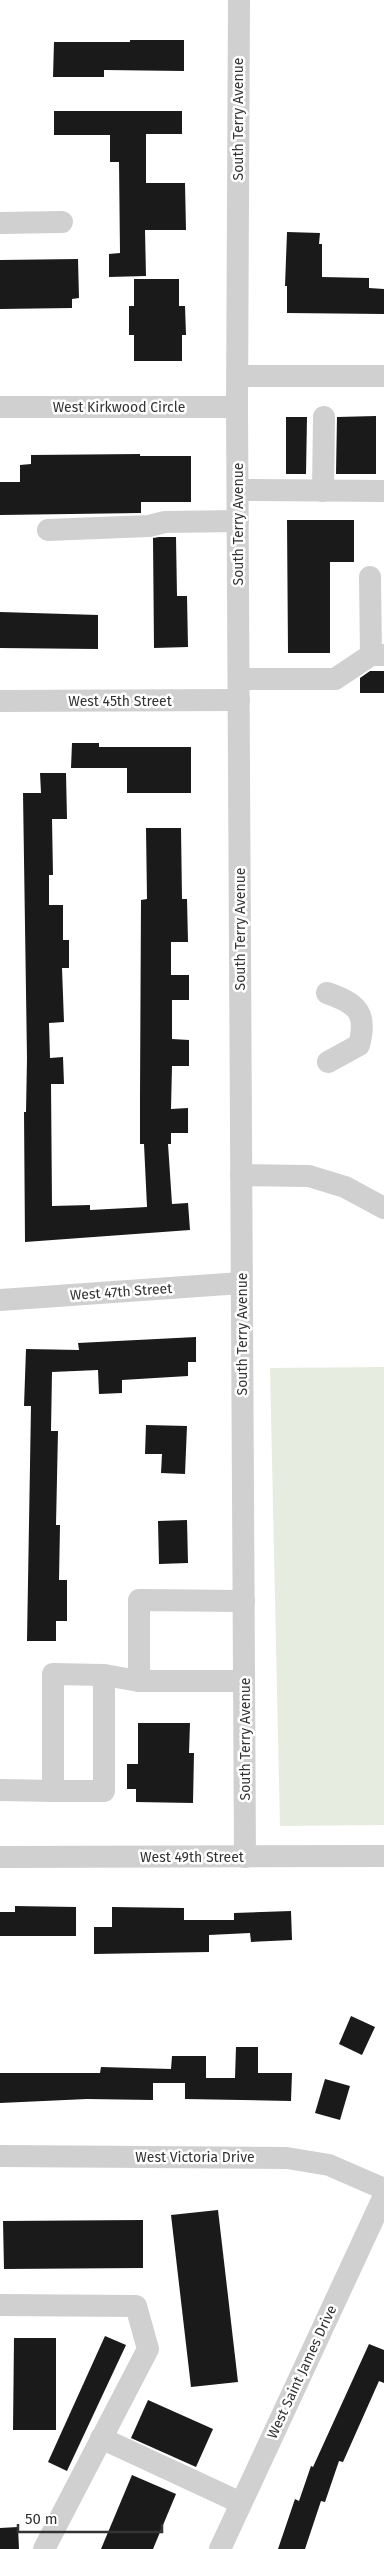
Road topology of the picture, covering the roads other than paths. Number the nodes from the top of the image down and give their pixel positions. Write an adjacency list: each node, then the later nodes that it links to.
1 (239, 0): 4 (street, South Terry Avenue)
2 (62, 222): 3 (street)
3 (0, 223)
4 (238, 376): 5 (street); 7 (street, South Terry Avenue)
5 (384, 376)
6 (0, 407): 7 (street, West Kirkwood Circle)
7 (237, 407): 9 (street, South Terry Avenue)
8 (324, 417): 10 (street)
9 (238, 490): 10 (street); 12 (street, South Terry Avenue)
10 (323, 491): 11 (street)
11 (384, 491)
12 (238, 521): 13 (street); 16 (street, South Terry Avenue)
13 (48, 530)
14 (370, 577): 15 (street)
15 (377, 655): 16 (street, West 45th Street)
16 (239, 689): 17 (street, West 45th Street); 20 (street, South Terry Avenue)
17 (0, 701)
18 (327, 993): 19 (street)
19 (328, 1062)
20 (241, 1175): 21 (street); 22 (street, South Terry Avenue)
21 (384, 1208)
22 (241, 1283): 23 (street, West 47th Street); 24 (street, South Terry Avenue)
23 (0, 1300)
24 (244, 1601): 26 (street); 27 (street, South Terry Avenue)
25 (104, 1675): 26 (street); 29 (street); 29 (street)
26 (139, 1681): 27 (street)
27 (244, 1681): 32 (street, South Terry Avenue)
28 (0, 1790): 29 (street)
29 (53, 1791)
30 (384, 1856): 32 (street, West 49th Street)
31 (0, 1857): 32 (street, West 49th Street)
32 (245, 1857)
33 (0, 2156): 34 (street, West Victoria Drive)
34 (384, 2189)
35 (384, 2196): 38 (street, West Saint James Drive)
36 (0, 2304): 37 (street)
37 (102, 2438): 38 (street); 39 (street)
38 (241, 2502): 40 (street, West Saint James Drive)
39 (44, 2549)
40 (220, 2549)

